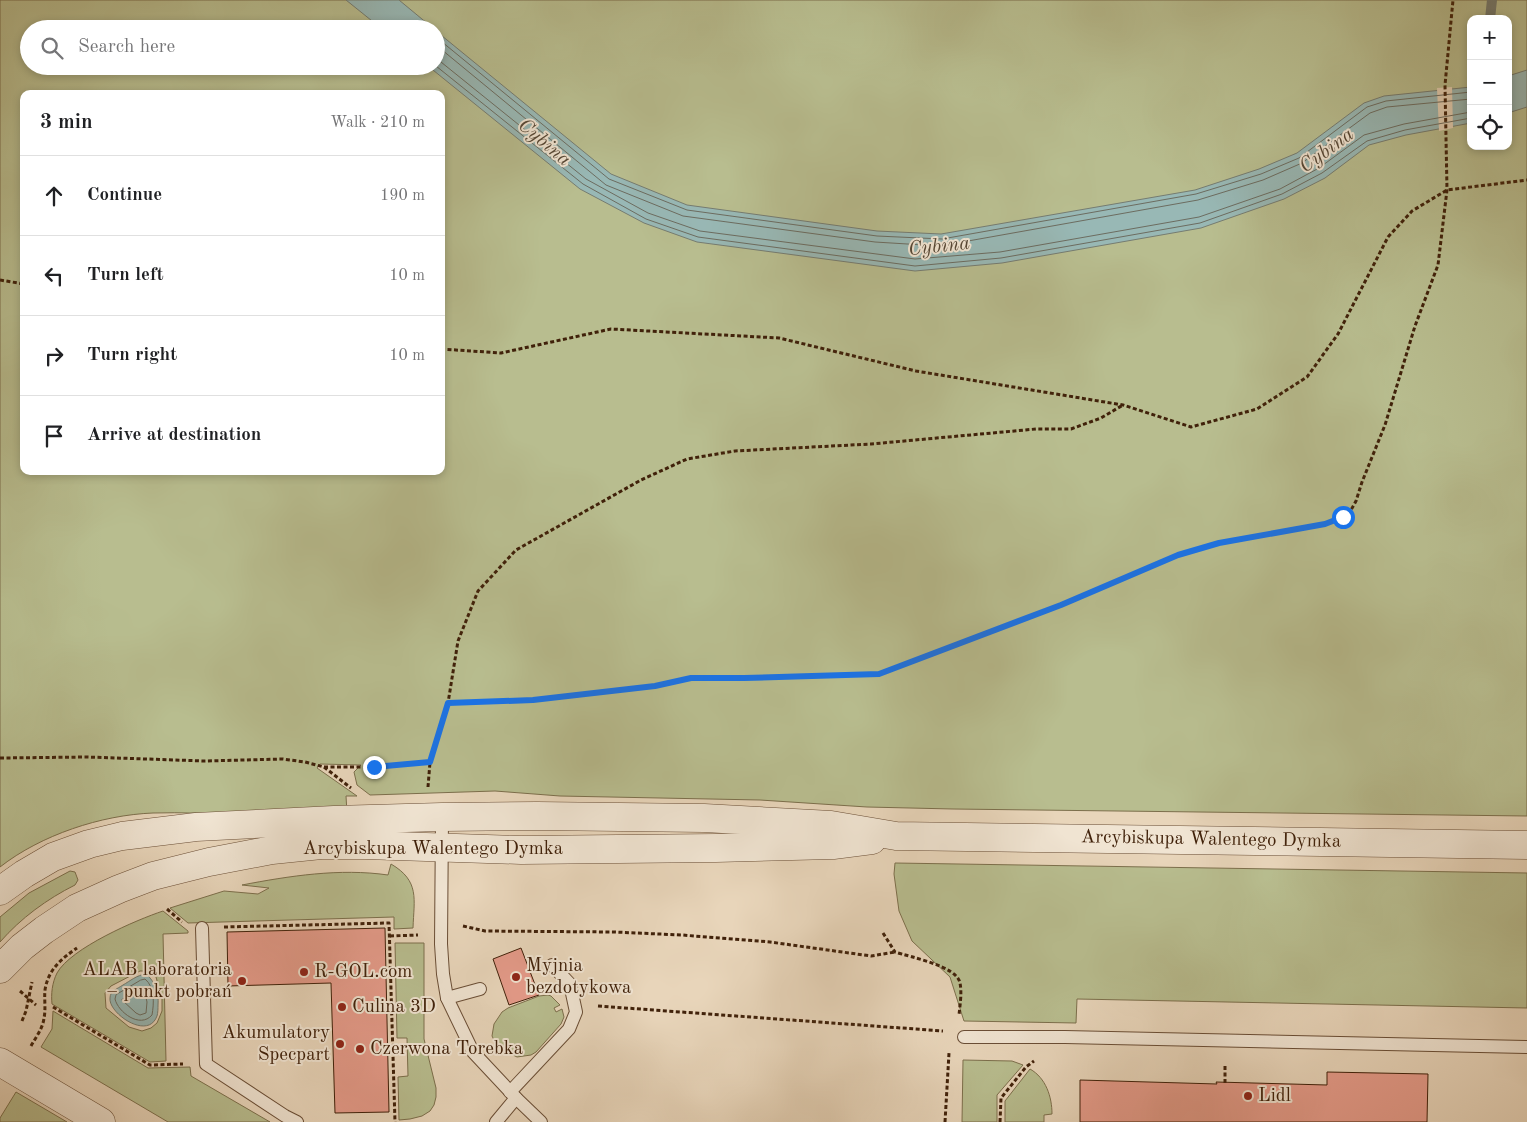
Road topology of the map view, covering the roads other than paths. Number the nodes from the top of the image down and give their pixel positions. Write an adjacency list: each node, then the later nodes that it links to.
1 (442, 817): 2 (street, Arcybiskupa Walentego Dymka); 4 (lane); 5 (street, Arcybiskupa Walentego Dymka)
2 (896, 836): 3 (street, Arcybiskupa Walentego Dymka); 4 (street, Arcybiskupa Walentego Dymka)
3 (1527, 844)
4 (441, 847): 8 (street, Arcybiskupa Walentego Dymka); 10 (lane)
5 (0, 891)
6 (202, 928): 16 (lane)
7 (552, 965): 14 (lane)
8 (0, 969)
9 (480, 989): 10 (lane)
10 (447, 998): 14 (lane)
11 (961, 1034): 12 (lane)
12 (1527, 1047)
13 (0, 1062): 15 (street)
14 (513, 1095): 17 (lane); 18 (lane)
15 (101, 1122)
16 (297, 1122)
17 (496, 1122)
18 (541, 1122)

